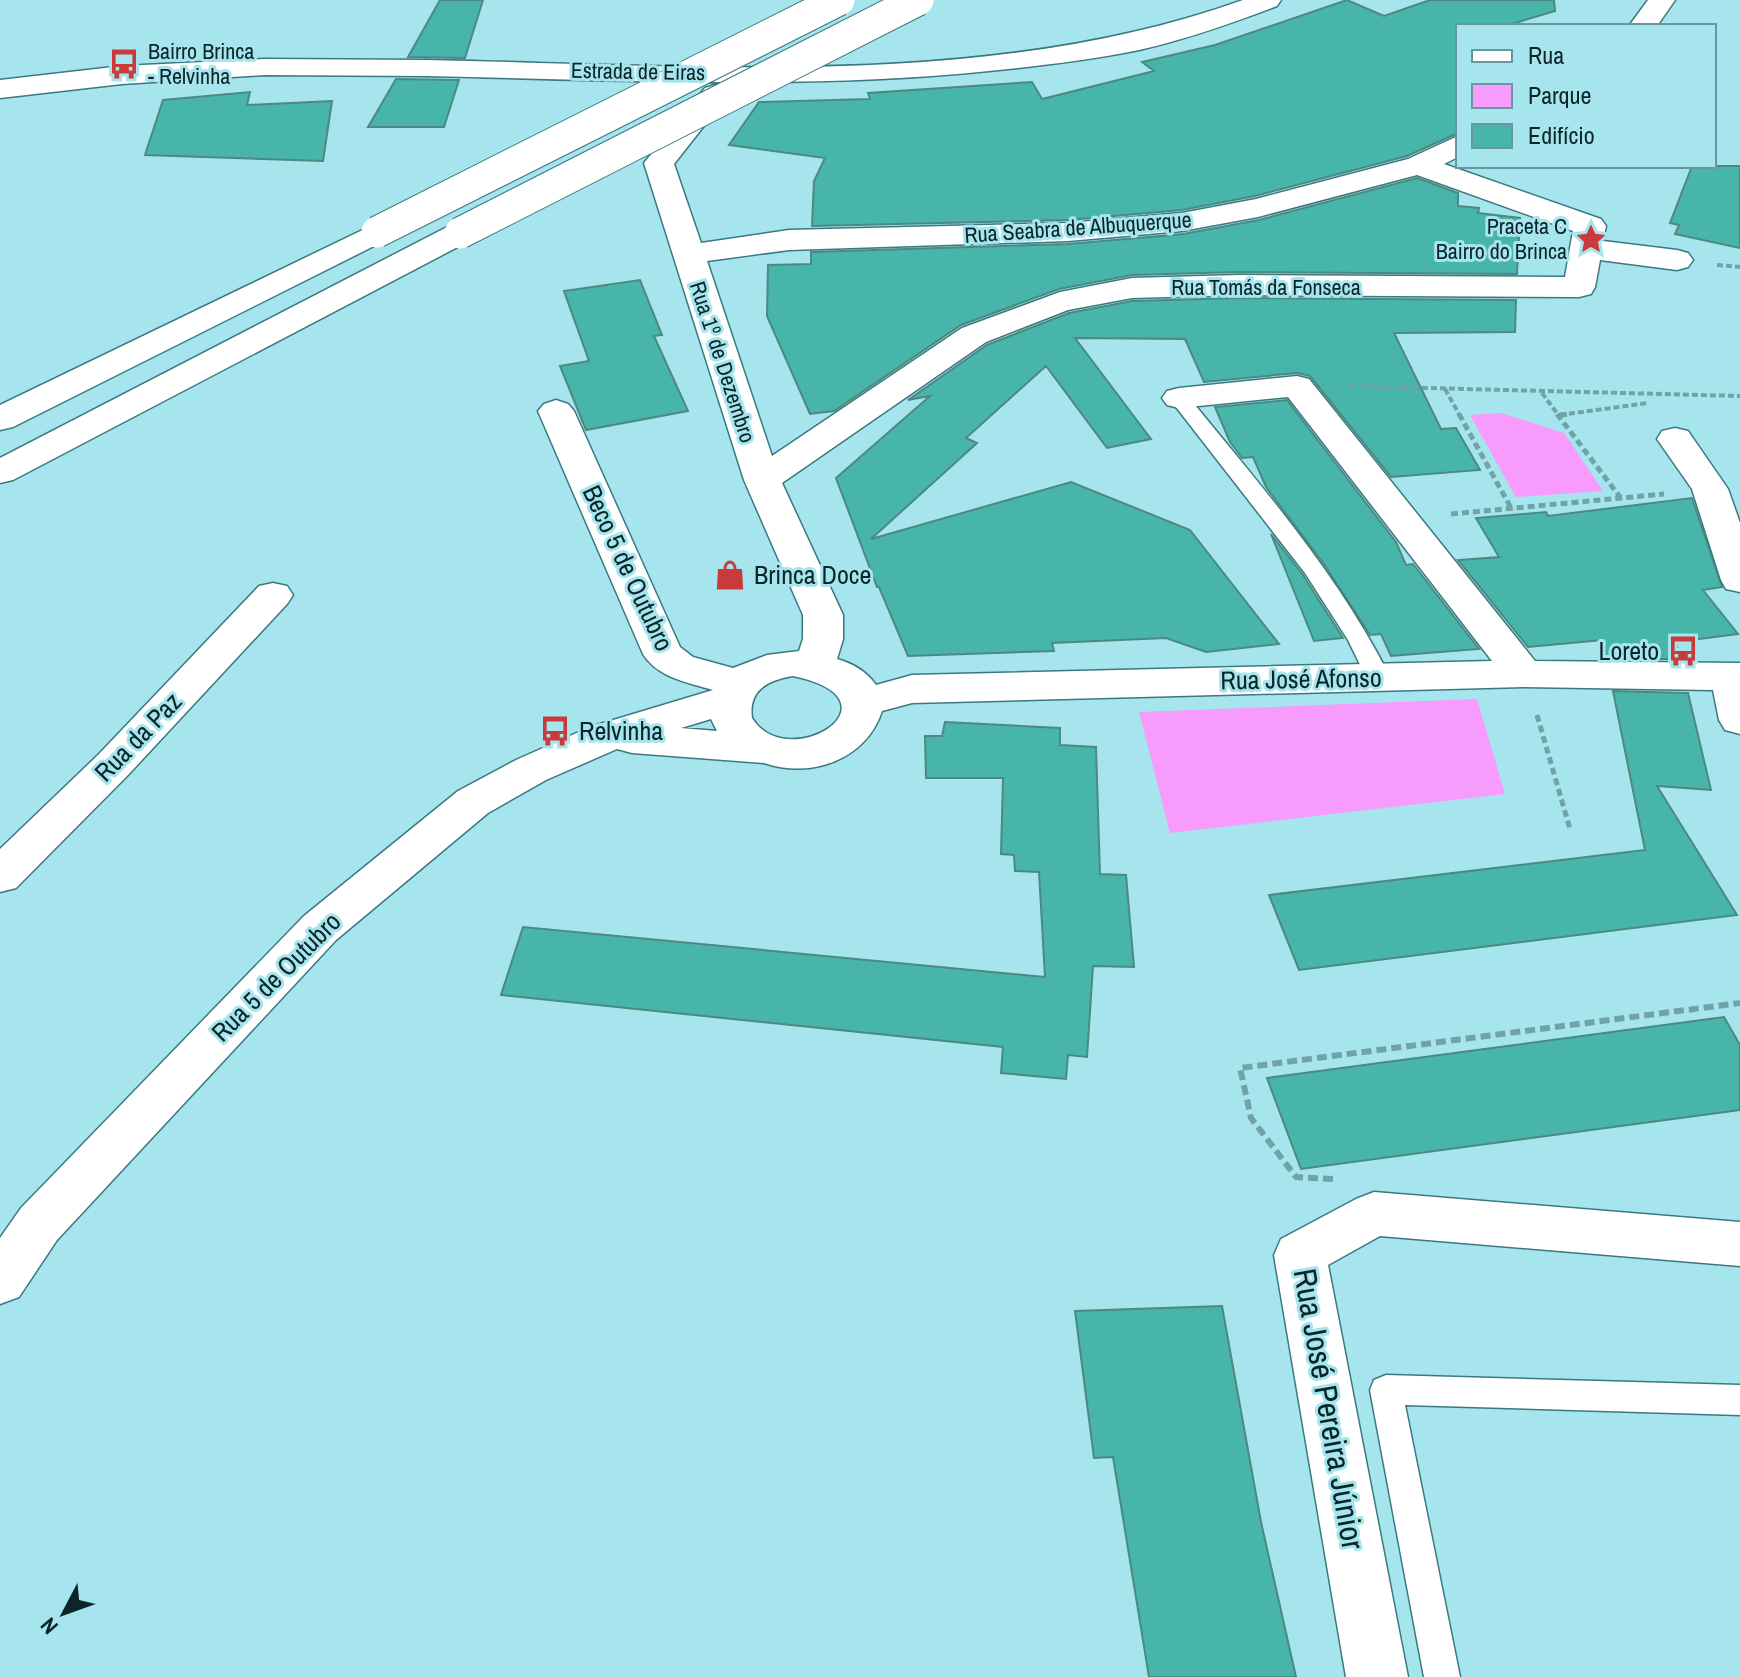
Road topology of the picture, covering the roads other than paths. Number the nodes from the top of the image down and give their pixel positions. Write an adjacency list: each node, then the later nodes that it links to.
1 (839, 0): 15 (main road, bridge)
2 (918, 0): 17 (main road, bridge)
3 (1268, 0): 6 (main road, Estrada de Eiras)
4 (1662, 0): 5 (main road)
5 (1645, 24)
6 (731, 73): 7 (main road, Estrada de Eiras); 11 (main road, Rua 1º de Dezembro)
7 (0, 89)
8 (1456, 146): 9 (main road, Rua Seabra de Albuquerque)
9 (1419, 165): 10 (main road); 11 (main road, Rua Seabra de Albuquerque)
10 (1586, 249): 12 (main road); 18 (main road, Rua Tomás da Fonseca)
11 (687, 254): 18 (main road, Rua 1º de Dezembro)
12 (1677, 260)
13 (1179, 398): 22 (main road); 23 (lane)
14 (556, 411): 25 (main road, Beco 5 de Outubro)
15 (0, 419)
16 (1675, 439): 19 (main road)
17 (0, 472)
18 (762, 480): 21 (main road, Rua 1º de Dezembro)
19 (1740, 580)
20 (273, 595): 30 (main road, Rua da Paz)
21 (815, 664): 25 (main road); 26 (main road)
22 (1524, 674): 23 (main road, Rua José Afonso); 24 (main road, Rua José Afonso)
23 (1378, 677): 26 (main road, Rua José Afonso)
24 (1736, 677): 27 (main road)
25 (734, 692): 28 (main road, Rua 5 de Outubro); 29 (main road)
26 (864, 702): 29 (main road)
27 (1740, 720)
28 (605, 737): 29 (main road, Rua 5 de Outubro); 32 (main road, Rua 5 de Outubro)
29 (762, 749)
30 (0, 876)
31 (1740, 1244): 34 (main road, Rua José Pereira Júnior)
32 (0, 1281)
33 (1740, 1400): 35 (lane)
34 (1377, 1677)
35 (1442, 1677)

